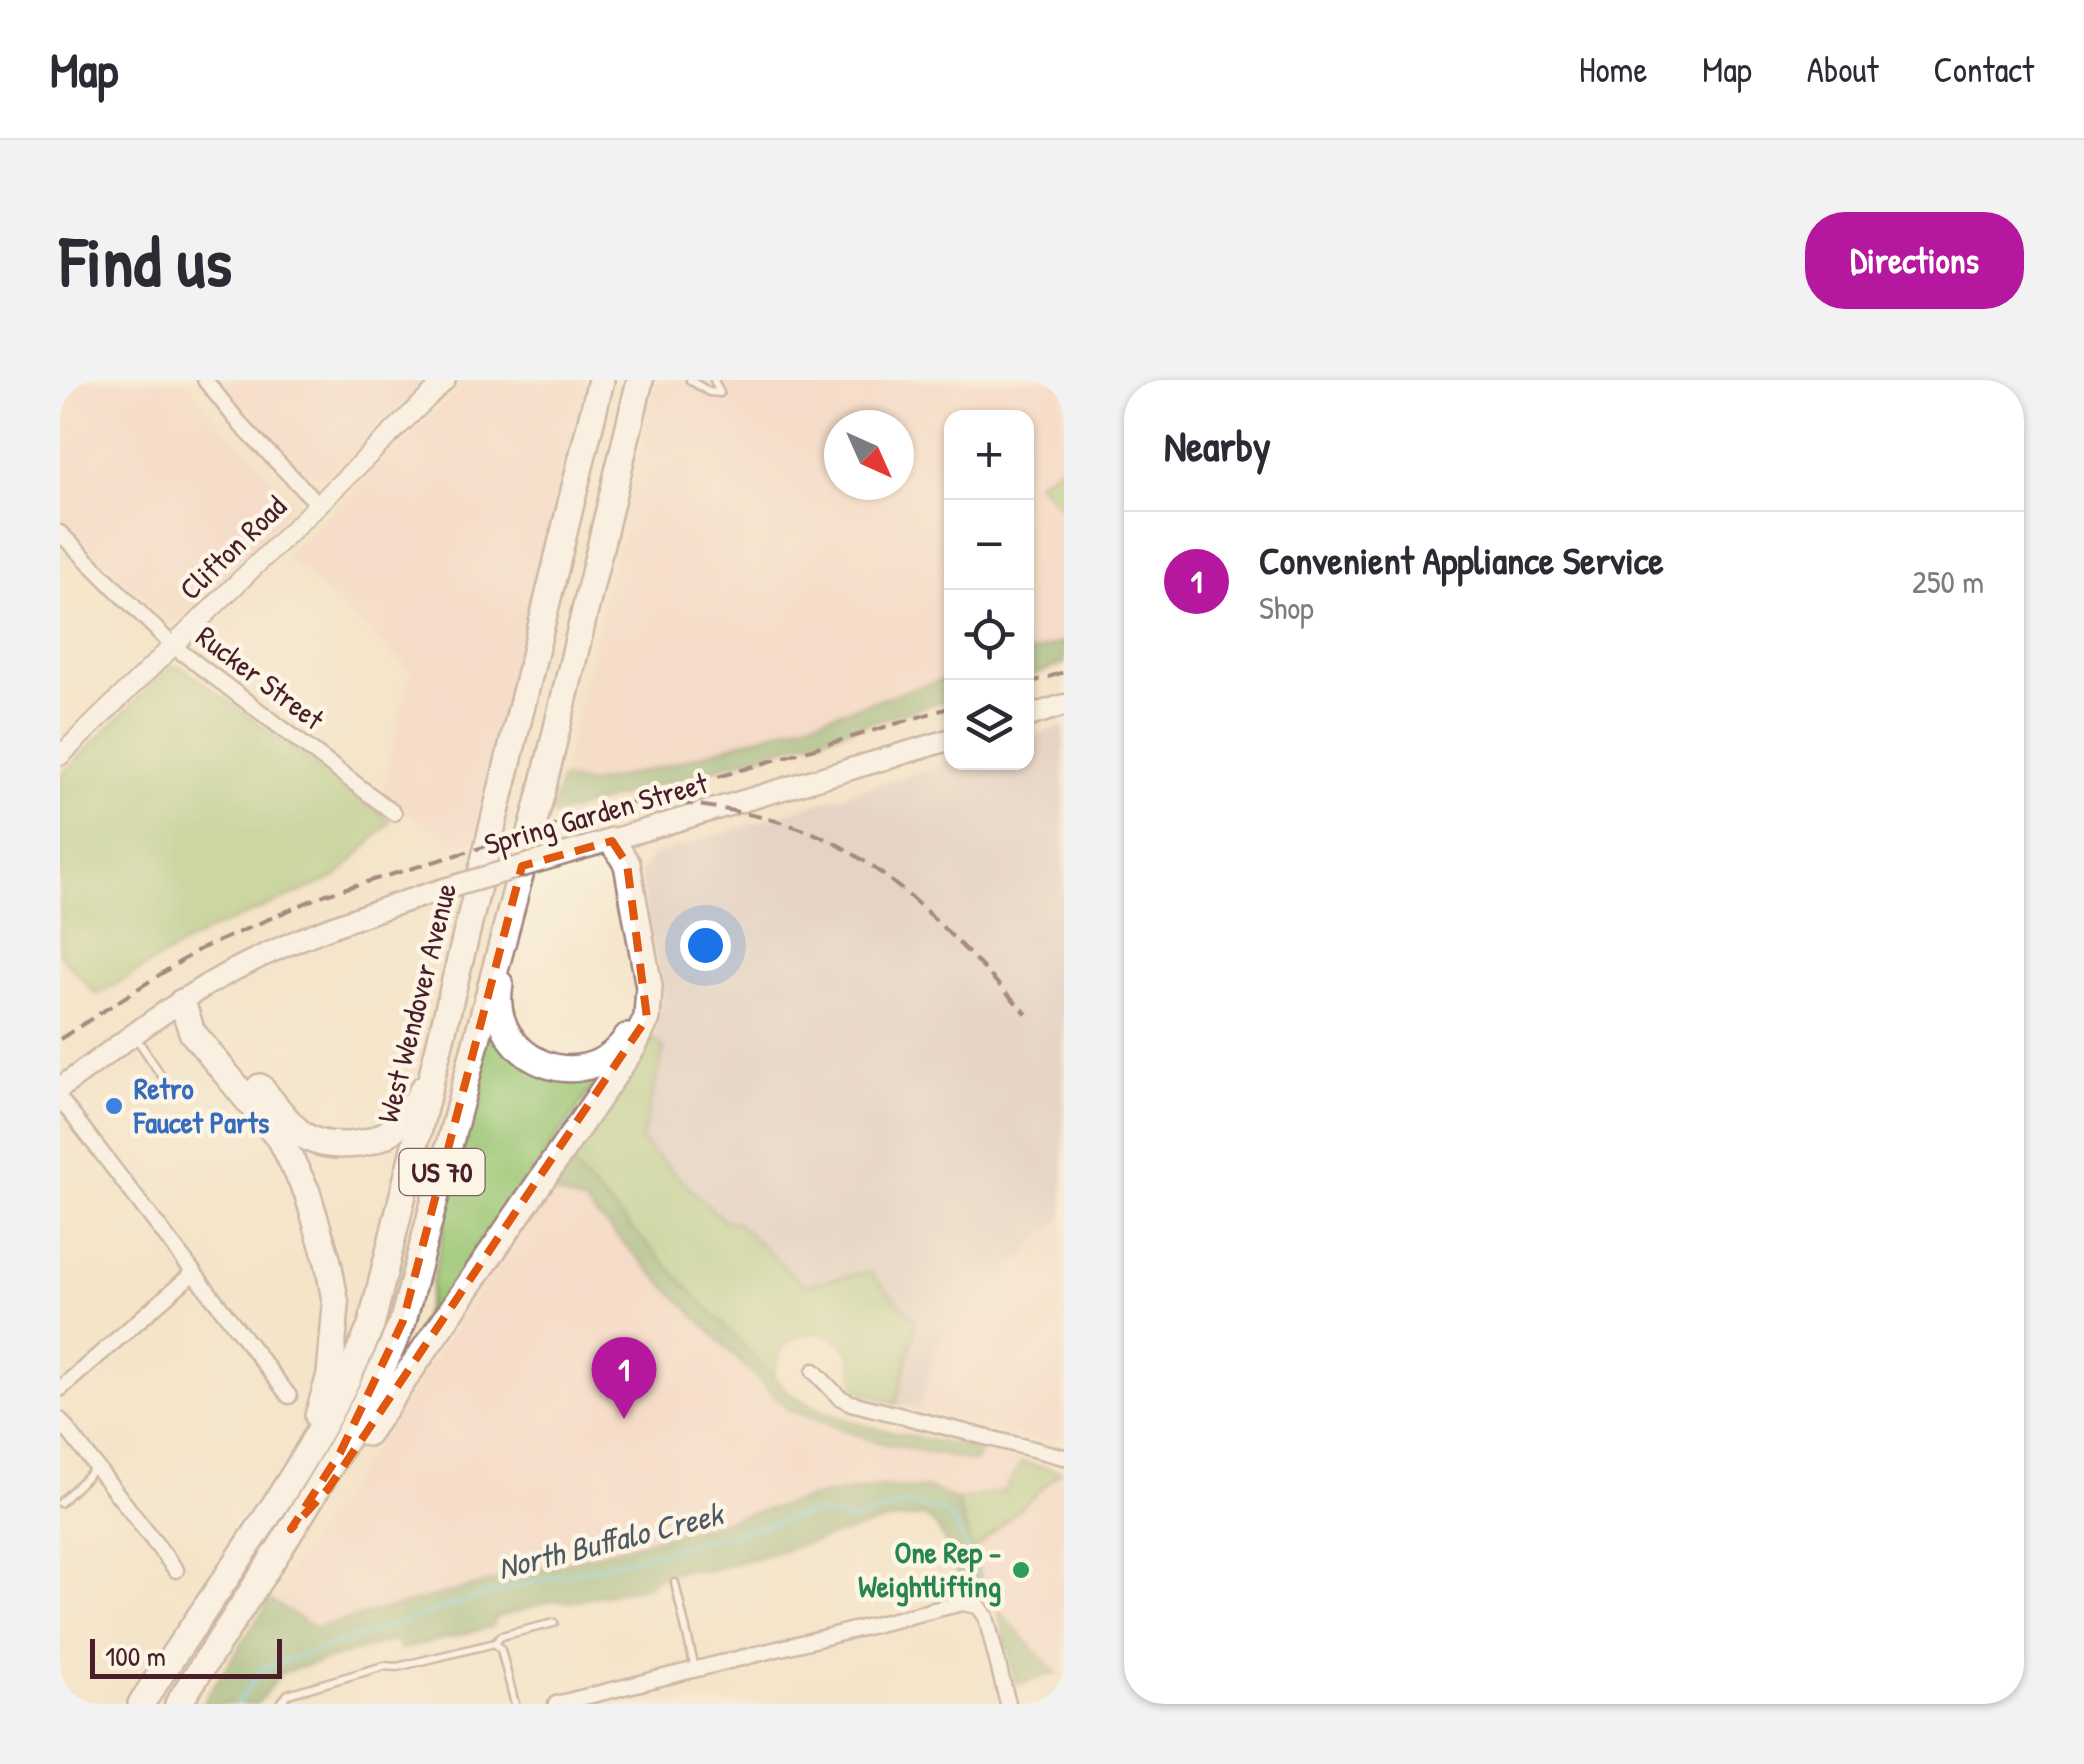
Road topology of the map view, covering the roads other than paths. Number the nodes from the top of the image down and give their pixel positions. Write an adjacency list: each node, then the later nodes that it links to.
1 (205, 380): 7 (street)
2 (446, 380): 7 (street, Clifton Road)
3 (601, 380): 19 (highway, West Wendover Avenue / US 70)
4 (640, 380): 14 (highway, US 70)
5 (690, 380): 6 (lane)
6 (714, 380)
7 (318, 504): 9 (street, Clifton Road)
8 (60, 533): 9 (street, Rucker Street)
9 (172, 645): 13 (street, Clifton Road); 15 (street, Rucker Street)
10 (1064, 705): 11 (main road)
11 (1034, 714)
12 (944, 742): 16 (main road, Spring Garden Street)
13 (60, 756)
14 (540, 794): 16 (highway); 32 (highway, US 70)
15 (394, 813)
16 (612, 841): 17 (main road, Spring Garden Street, bridge); 32 (highway)
17 (182, 1002): 18 (main road, Spring Garden Street); 19 (highway); 28 (highway)
18 (134, 1035): 20 (lane); 21 (main road, Spring Garden Street)
19 (434, 1072): 28 (highway, West Wendover Avenue / US 70)
20 (161, 1075)
21 (60, 1088)
22 (60, 1100): 23 (street)
23 (192, 1274): 25 (street); 26 (street)
24 (814, 1372): 29 (street)
25 (60, 1389)
26 (289, 1396)
27 (60, 1420): 30 (street)
28 (308, 1451): 39 (highway, West Wendover Avenue / US 70)
29 (1064, 1457)
30 (96, 1467): 31 (lane); 33 (street)
31 (60, 1504)
32 (292, 1529): 40 (highway, US 70)
33 (176, 1570)
34 (675, 1583): 37 (lane)
35 (554, 1623): 36 (lane)
36 (495, 1644): 41 (lane); 42 (lane)
37 (695, 1669): 38 (street); 44 (street)
38 (610, 1697): 43 (street)
39 (141, 1704)
40 (178, 1704)
41 (280, 1704)
42 (515, 1704)
43 (556, 1704)
44 (1008, 1704)

